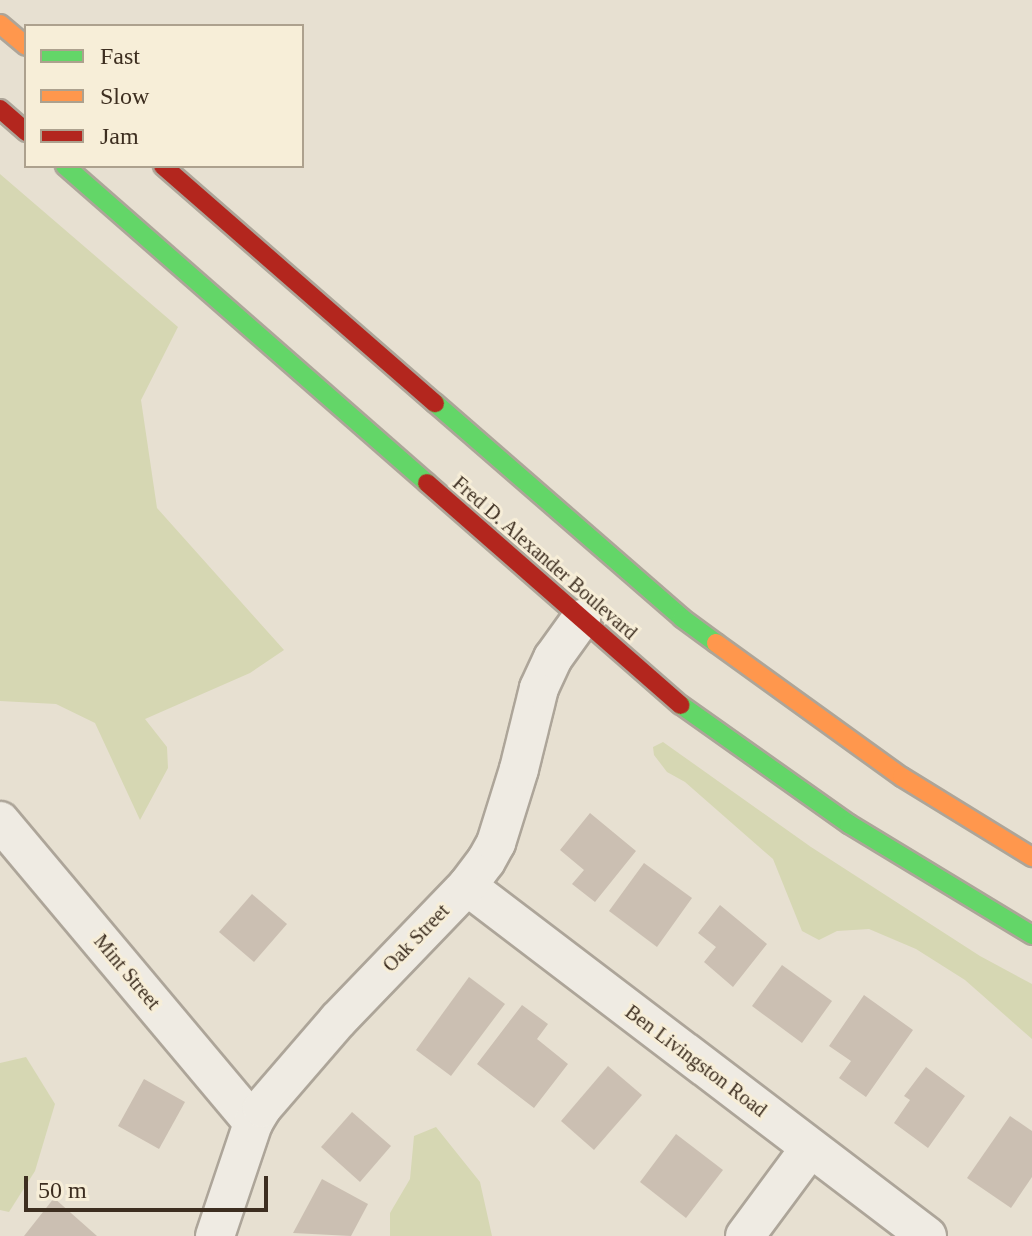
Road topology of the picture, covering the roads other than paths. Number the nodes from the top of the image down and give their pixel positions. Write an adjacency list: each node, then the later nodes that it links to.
1 (0, 24): 2 (main road)
2 (24, 44)
3 (0, 109): 4 (main road)
4 (24, 130)
5 (67, 168): 7 (main road, Fred D. Alexander Boulevard)
6 (165, 168): 9 (main road)
7 (581, 619): 10 (street, Oak Street); 11 (main road, Fred D. Alexander Boulevard)
8 (0, 821): 12 (street, Mint Street)
9 (1032, 857)
10 (467, 886): 12 (street, Oak Street); 13 (street, Ben Livingston Road)
11 (1032, 935)
12 (253, 1123): 14 (street, Oak Street)
13 (810, 1148): 15 (street); 16 (street, Ben Livingston Road)
14 (215, 1236)
15 (745, 1236)
16 (927, 1236)

